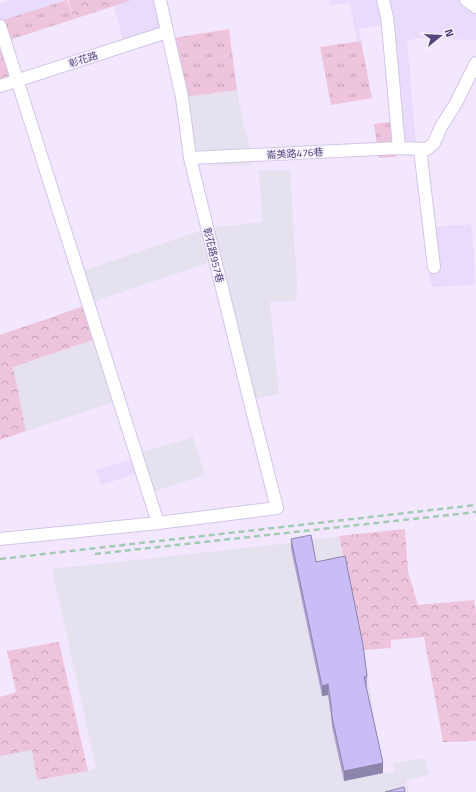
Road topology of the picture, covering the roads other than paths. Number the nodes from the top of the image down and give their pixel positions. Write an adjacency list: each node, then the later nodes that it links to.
1 (160, 0): 6 (street, 彰花路957巷)
2 (383, 0): 10 (street)
3 (466, 0): 4 (street)
4 (476, 6)
5 (0, 26): 8 (street)
6 (167, 32): 8 (street, 彰花路); 12 (street, 彰花路957巷)
7 (476, 63): 11 (street)
8 (16, 80): 9 (street, 彰花路); 14 (street)
9 (0, 86)
10 (399, 148): 11 (street, 崙美路476巷); 12 (street, 崙美路476巷)
11 (420, 149): 13 (street)
12 (190, 158): 14 (street, 彰花路957巷)
13 (434, 267)
14 (158, 523): 15 (street)
15 (0, 539)

